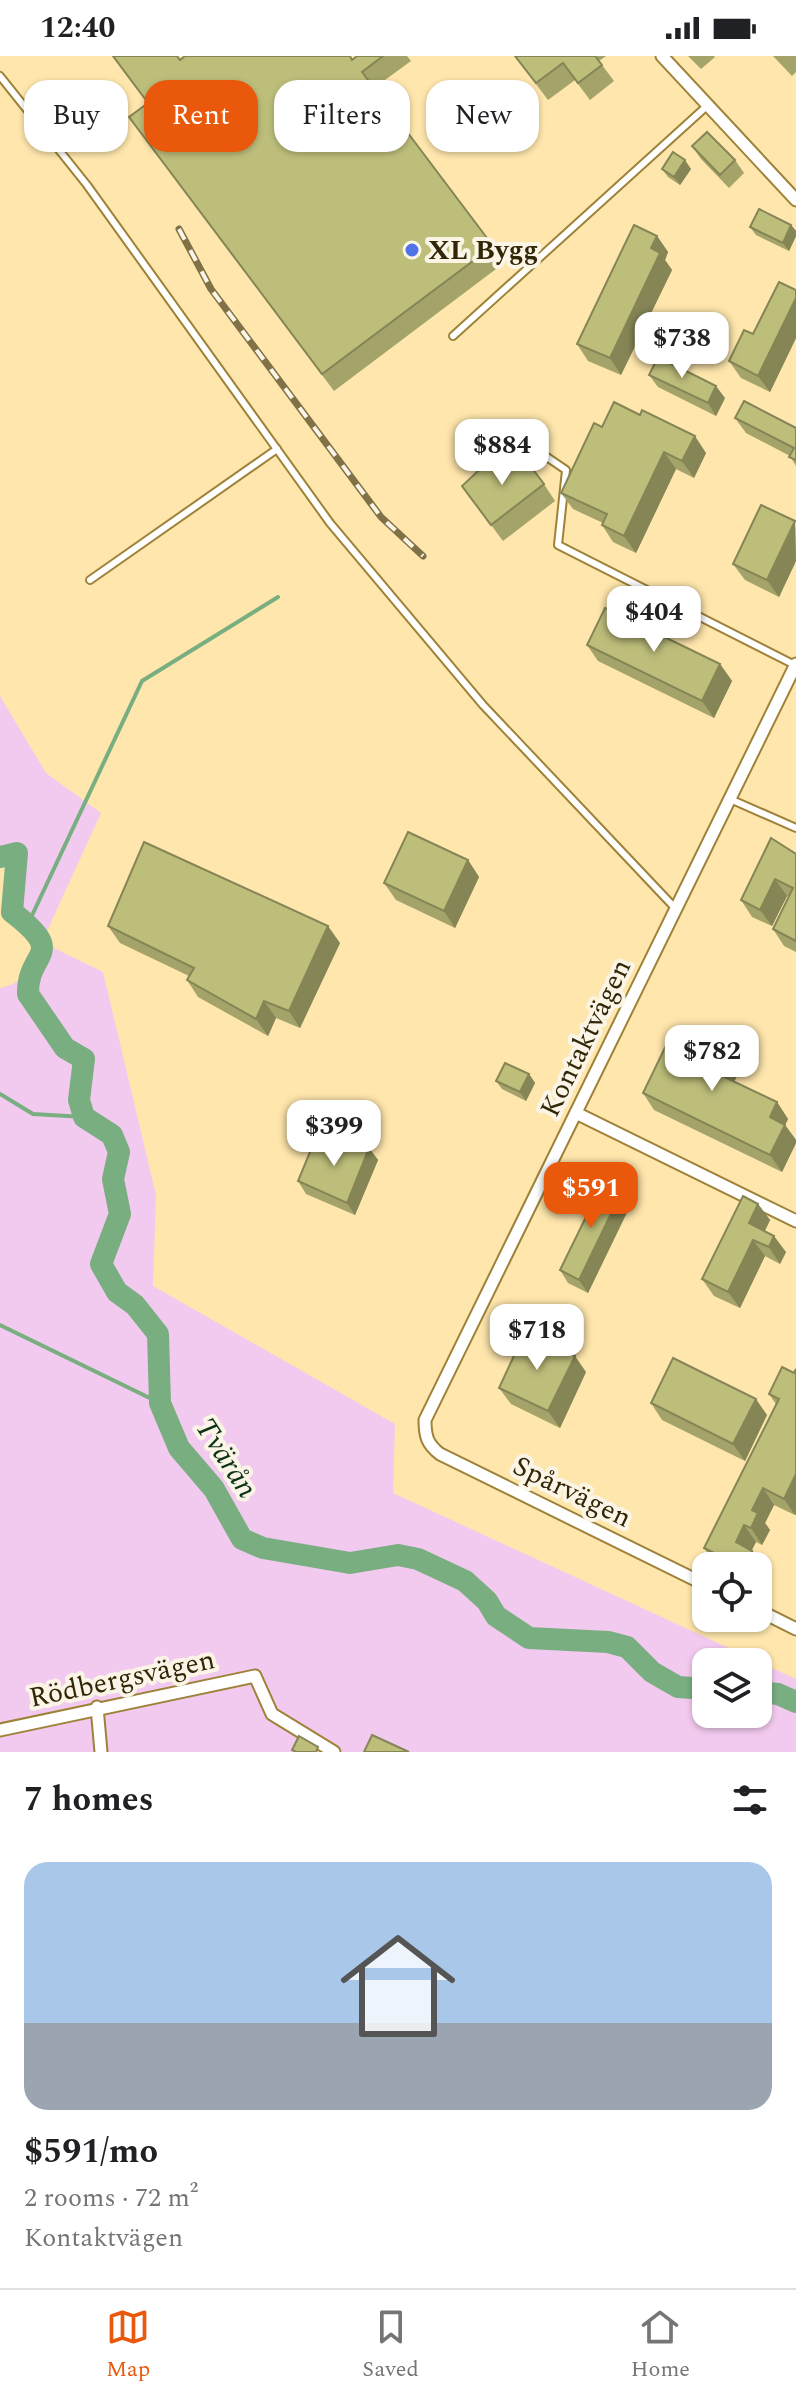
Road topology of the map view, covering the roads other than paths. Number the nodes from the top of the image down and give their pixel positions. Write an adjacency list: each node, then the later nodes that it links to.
1 (662, 56): 3 (street)
2 (0, 76): 6 (lane)
3 (708, 105): 4 (street); 5 (lane)
4 (796, 200)
5 (453, 336)
6 (277, 449): 8 (lane); 12 (lane)
7 (535, 449): 9 (lane)
8 (90, 580)
9 (796, 664): 10 (street, Kontaktvägen)
10 (730, 799): 11 (lane); 12 (street, Kontaktvägen)
11 (796, 828)
12 (676, 909): 13 (street, Kontaktvägen)
13 (576, 1113): 14 (street); 15 (street, Kontaktvägen)
14 (796, 1221)
15 (425, 1434): 16 (street, Spårvägen)
16 (692, 1578)
17 (772, 1617): 18 (street)
18 (796, 1629)
19 (97, 1707): 20 (street, Rödbergsvägen); 21 (street); 22 (street, Rödbergsvägen)
20 (0, 1730)
21 (101, 1752)
22 (334, 1752)

